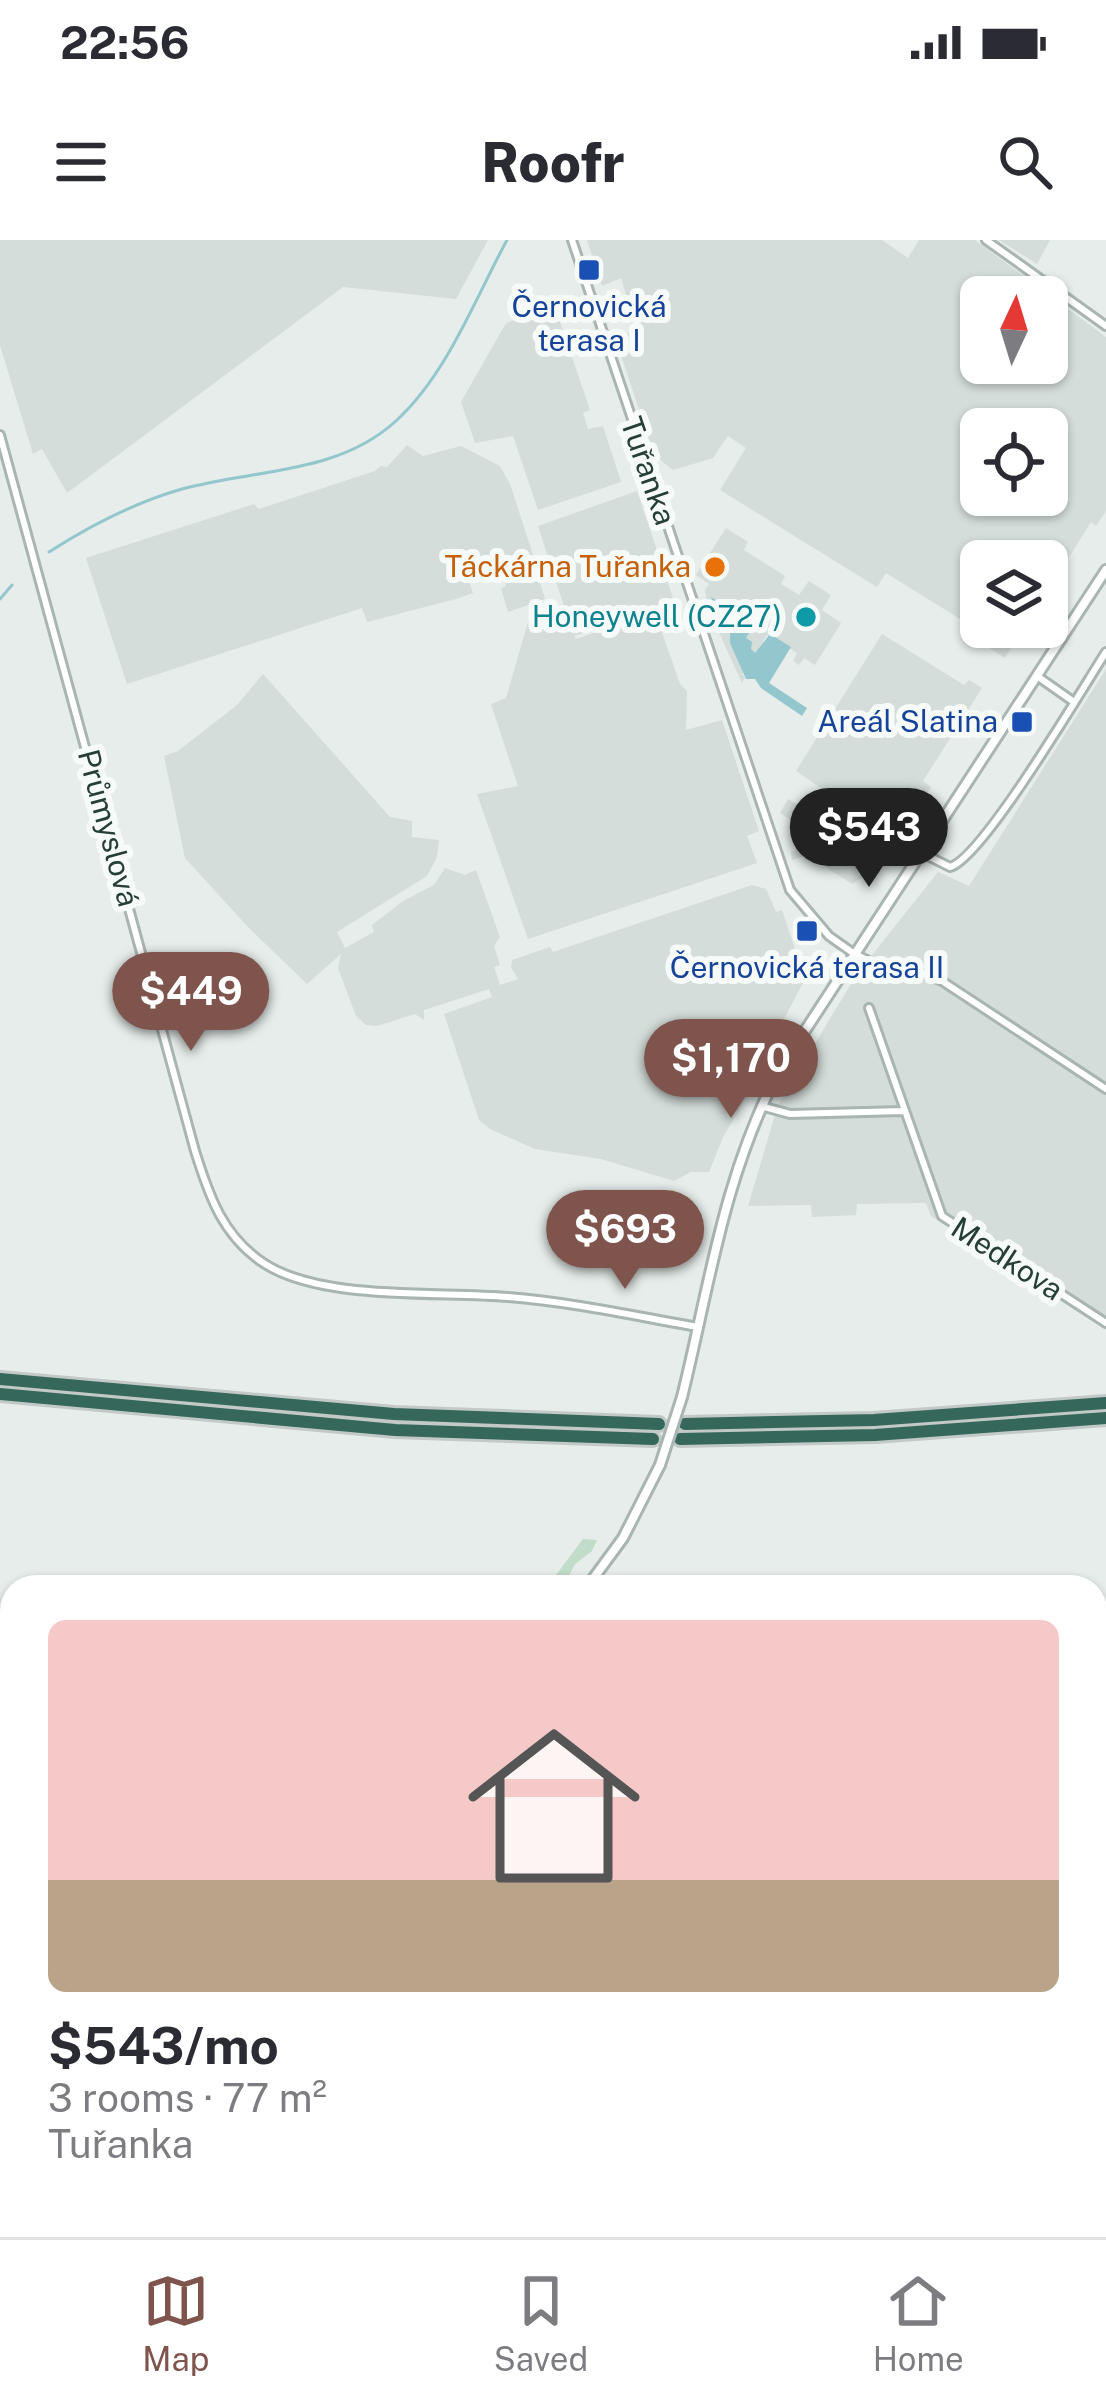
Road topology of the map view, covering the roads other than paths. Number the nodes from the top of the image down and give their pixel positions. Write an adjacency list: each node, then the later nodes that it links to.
1 (572, 240): 10 (street, Tuřanka)
2 (986, 240): 3 (street)
3 (1106, 326)
4 (0, 435): 16 (street, Průmyslová)
5 (1106, 570): 7 (street)
6 (1106, 652): 8 (street)
7 (1036, 676): 8 (street); 9 (street)
8 (1074, 702): 9 (street)
9 (920, 852): 10 (street)
10 (853, 952): 12 (street, Tuřanka); 13 (street)
11 (869, 1008): 14 (street, Medkova)
12 (1106, 1089)
13 (761, 1106): 14 (street); 16 (street)
14 (903, 1111): 15 (street, Medkova)
15 (1106, 1324)
16 (698, 1327): 25 (street, bridge)
17 (0, 1379): 21 (highway)
18 (0, 1394): 23 (highway)
19 (1106, 1402): 22 (highway)
20 (1106, 1418): 24 (highway)
21 (659, 1424)
22 (685, 1424)
23 (653, 1439)
24 (680, 1439)
25 (596, 1575)

